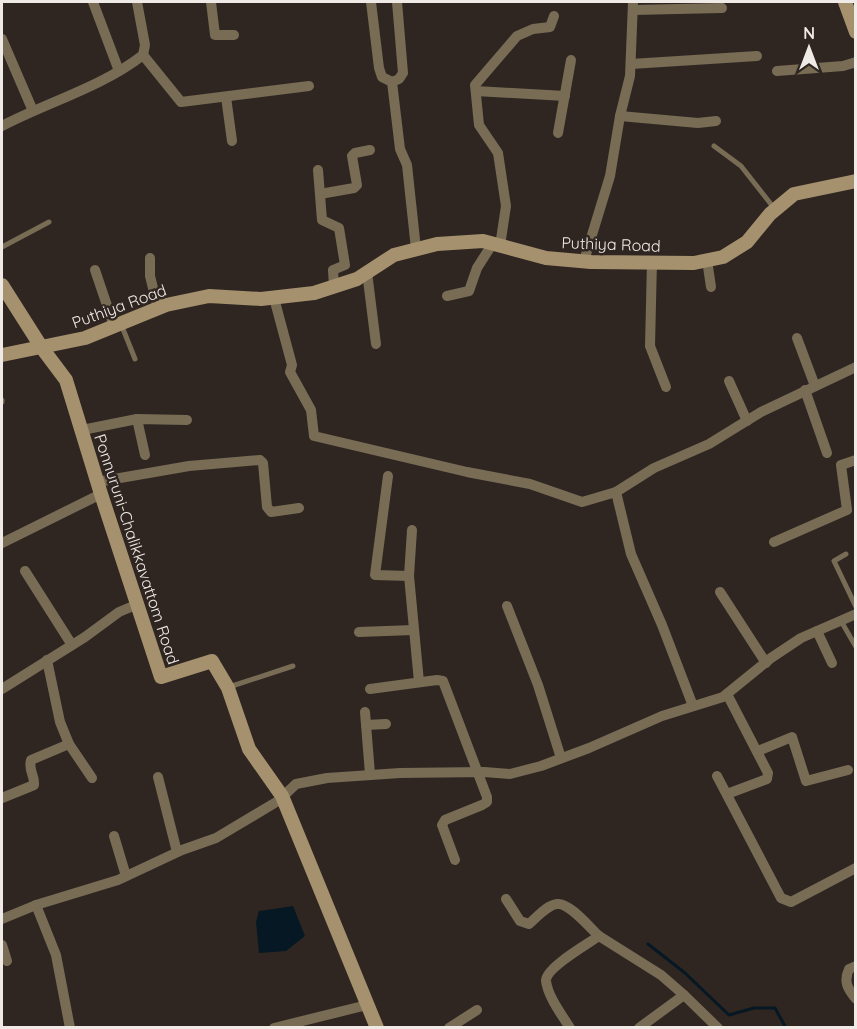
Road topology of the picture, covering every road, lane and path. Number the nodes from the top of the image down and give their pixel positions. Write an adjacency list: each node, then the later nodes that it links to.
1 (93, 2): 18 (street)
2 (137, 2): 13 (street)
3 (211, 2): 11 (street)
4 (371, 2): 20 (street)
5 (397, 2): 20 (street)
6 (845, 2): 10 (street)
7 (633, 6): 8 (street); 17 (street)
8 (722, 8)
9 (554, 16): 22 (street)
10 (855, 32)
11 (234, 35)
12 (2, 39): 25 (street)
13 (143, 55): 18 (street); 24 (street)
14 (757, 56): 17 (street)
15 (571, 60): 23 (street)
16 (855, 62): 19 (street)
17 (631, 64): 26 (street)
18 (118, 71): 25 (street)
19 (777, 71)
20 (392, 82): 40 (street)
21 (309, 86): 24 (street)
22 (476, 90): 23 (street); 38 (street)
23 (565, 96): 29 (street)
24 (226, 97): 30 (street)
25 (33, 111): 28 (street)
26 (620, 116): 27 (street); 43 (street)
27 (716, 121)
28 (2, 126)
29 (558, 133)
30 (232, 141)
31 (714, 146): 36 (lane)
32 (370, 150): 35 (street)
33 (318, 170): 35 (street)
34 (855, 181): 36 (street, Puthiya Road)
35 (320, 194): 48 (street)
36 (775, 210): 42 (street, Puthiya Road)
37 (49, 222): 39 (lane)
38 (496, 245): 40 (street, Puthiya Road); 43 (street, Puthiya Road); 50 (street)
39 (2, 247)
40 (416, 249): 46 (street, Puthiya Road)
41 (150, 258): 52 (street)
42 (707, 260): 44 (street, Puthiya Road); 49 (street)
43 (584, 261): 44 (street, Puthiya Road)
44 (652, 261): 61 (street)
45 (95, 270): 53 (street)
46 (367, 272): 48 (street, Puthiya Road); 55 (street)
47 (2, 285): 56 (street, Ponnuruni-Chalikkavattom Road)
48 (334, 286): 51 (street, Puthiya Road)
49 (711, 287)
50 (447, 296)
51 (274, 298): 52 (street, Puthiya Road); 72 (street)
52 (158, 308): 53 (street, Puthiya Road)
53 (117, 324): 56 (street, Puthiya Road); 58 (lane)
54 (797, 338): 62 (street)
55 (376, 344)
56 (42, 348): 57 (street, Puthiya Road); 66 (street, Ponnuruni-Chalikkavattom Road)
57 (2, 355)
58 (135, 359)
59 (855, 367): 62 (street)
60 (729, 381): 65 (street)
61 (666, 387)
62 (810, 388): 65 (street); 67 (street)
63 (137, 419): 64 (street); 66 (street); 68 (street)
64 (187, 420)
65 (747, 421): 72 (street)
66 (82, 430): 71 (street, Ponnuruni-Chalikkavattom Road)
67 (827, 453)
68 (145, 455)
69 (855, 460): 75 (street)
70 (388, 476): 79 (street)
71 (99, 488): 73 (street); 76 (street); 81 (street, Ponnuruni-Chalikkavattom Road)
72 (616, 492): 100 (street)
73 (299, 507)
74 (412, 530): 79 (street)
75 (774, 542)
76 (2, 543)
77 (846, 554): 83 (lane)
78 (25, 571): 89 (street)
79 (409, 576): 86 (street)
80 (720, 592): 92 (street)
81 (138, 604): 89 (street); 96 (street, Ponnuruni-Chalikkavattom Road)
82 (507, 606): 106 (street)
83 (855, 607)
84 (855, 614): 85 (street)
85 (840, 620): 87 (street); 90 (lane)
86 (413, 630): 88 (street); 95 (street)
87 (817, 631): 92 (street); 93 (street)
88 (359, 632)
89 (72, 645): 91 (street)
90 (855, 647)
91 (47, 660): 97 (street); 104 (street)
92 (766, 663): 99 (street)
93 (832, 663)
94 (293, 666): 96 (lane)
95 (419, 682): 98 (street); 108 (street)
96 (228, 688): 114 (street, Ponnuruni-Chalikkavattom Road)
97 (2, 689)
98 (370, 689)
99 (727, 694): 100 (street); 105 (street)
100 (693, 706): 106 (street)
101 (365, 712): 103 (street)
102 (386, 724): 103 (street)
103 (366, 725): 109 (street)
104 (69, 744): 112 (street); 115 (street)
105 (758, 751): 107 (street); 113 (street)
106 (561, 758): 108 (street)
107 (848, 770)
108 (478, 772): 109 (street); 118 (street)
109 (370, 774): 114 (street)
110 (717, 776): 113 (street)
111 (158, 777): 117 (street)
112 (92, 778)
113 (727, 794): 119 (street)
114 (282, 796): 117 (street); 130 (street, Ponnuruni-Chalikkavattom Road)
115 (2, 798)
116 (114, 836): 120 (street)
117 (177, 852): 120 (street)
118 (455, 861)
119 (855, 868)
120 (126, 876): 122 (street)
121 (506, 898): 124 (street)
122 (36, 905): 123 (street); 133 (street)
123 (2, 919)
124 (599, 936): 128 (street); 137 (street)
125 (2, 945): 126 (street)
126 (7, 961)
127 (855, 966): 129 (street)
128 (684, 995): 132 (street); 138 (street)
129 (855, 999)
130 (367, 1005): 134 (street); 135 (street, Ponnuruni-Chalikkavattom Road)
131 (477, 1010): 136 (street)
132 (645, 1026)
133 (70, 1028)
134 (274, 1028)
135 (376, 1028)
136 (449, 1028)
137 (570, 1028)
138 (718, 1028)

